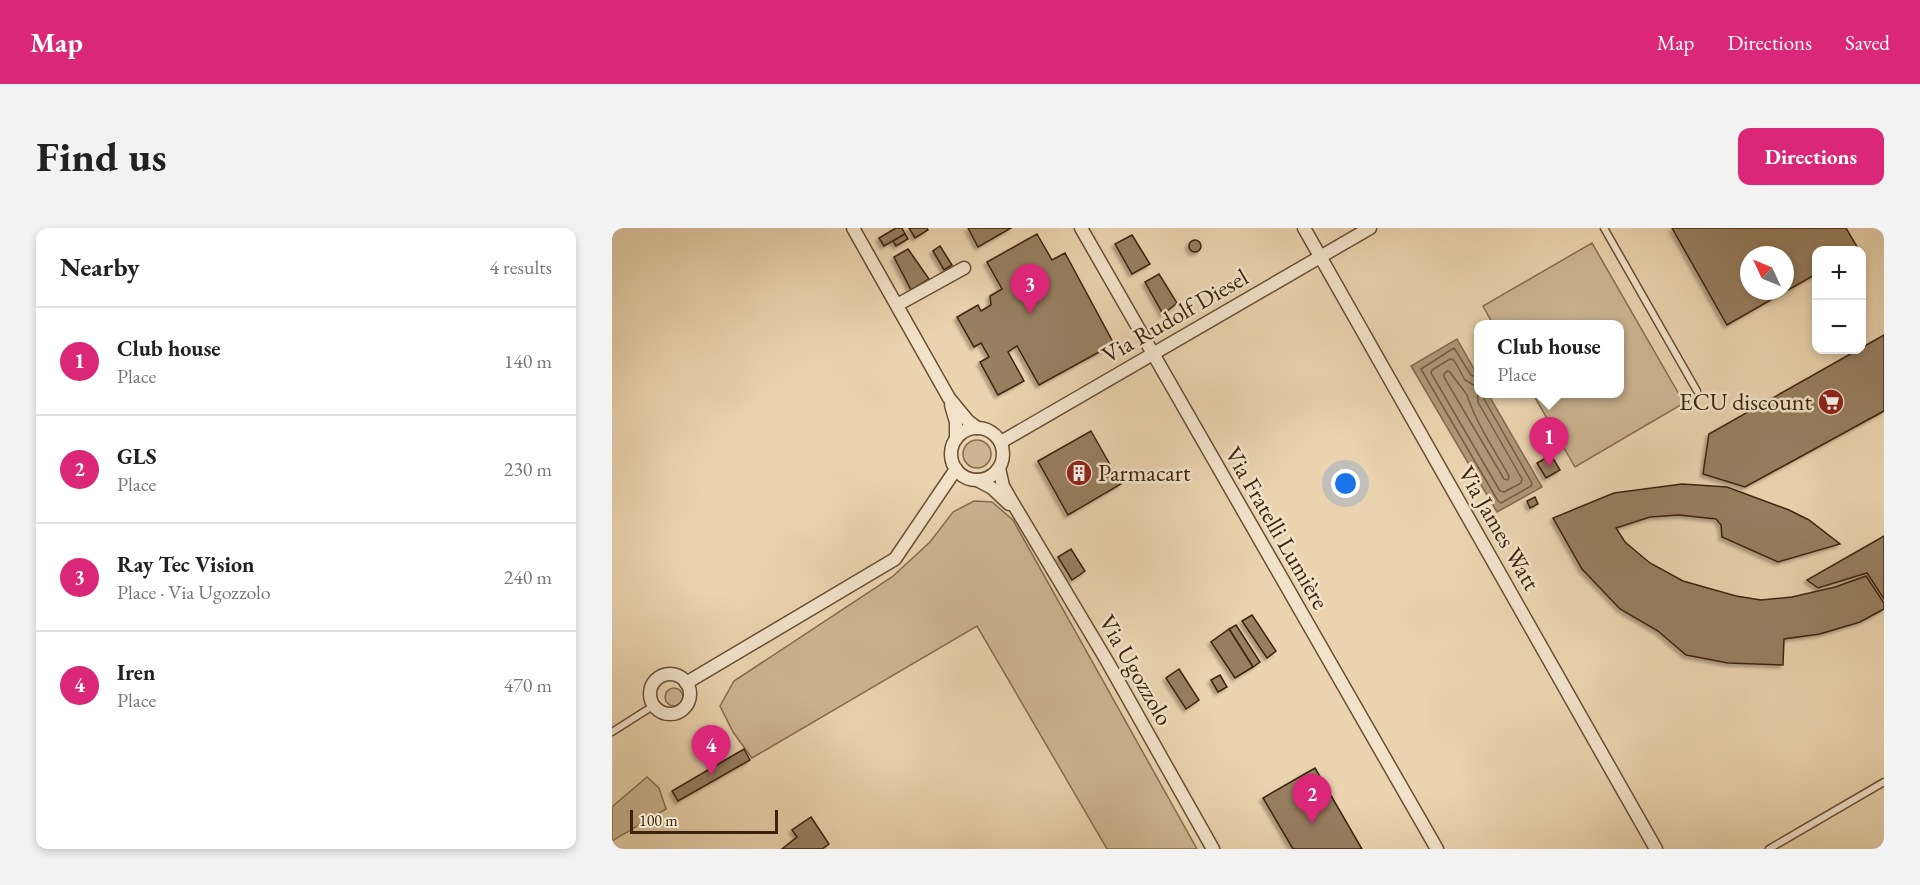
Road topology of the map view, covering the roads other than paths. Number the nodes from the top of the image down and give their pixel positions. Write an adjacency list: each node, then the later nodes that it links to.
1 (853, 228): 8 (street)
2 (1080, 228): 9 (street, Via Fratelli Lumière)
3 (1304, 228): 6 (street, Via James Watt)
4 (1370, 228): 6 (street, Via Rudolf Diesel)
5 (1604, 228): 10 (lane)
6 (1320, 257): 9 (street, Via Rudolf Diesel); 25 (street, Via James Watt)
7 (964, 268): 8 (street)
8 (897, 305): 11 (street)
9 (1153, 353): 14 (street, Via Rudolf Diesel); 24 (street, Via Fratelli Lumière)
10 (1697, 391)
11 (949, 398): 12 (street); 13 (street)
12 (977, 428): 13 (street); 14 (street)
13 (956, 439): 16 (street)
14 (1001, 442): 15 (street)
15 (999, 468): 17 (street); 18 (street, Via Ugozzolo)
16 (956, 469): 17 (street); 19 (street)
17 (977, 480): 18 (street, Via Ugozzolo)
18 (1018, 514): 23 (street, Via Ugozzolo)
19 (686, 683): 20 (street); 20 (street)
20 (653, 706): 21 (lane)
21 (612, 732)
22 (1884, 782): 26 (lane)
23 (1213, 849)
24 (1437, 849)
25 (1656, 849)
26 (1769, 849)

